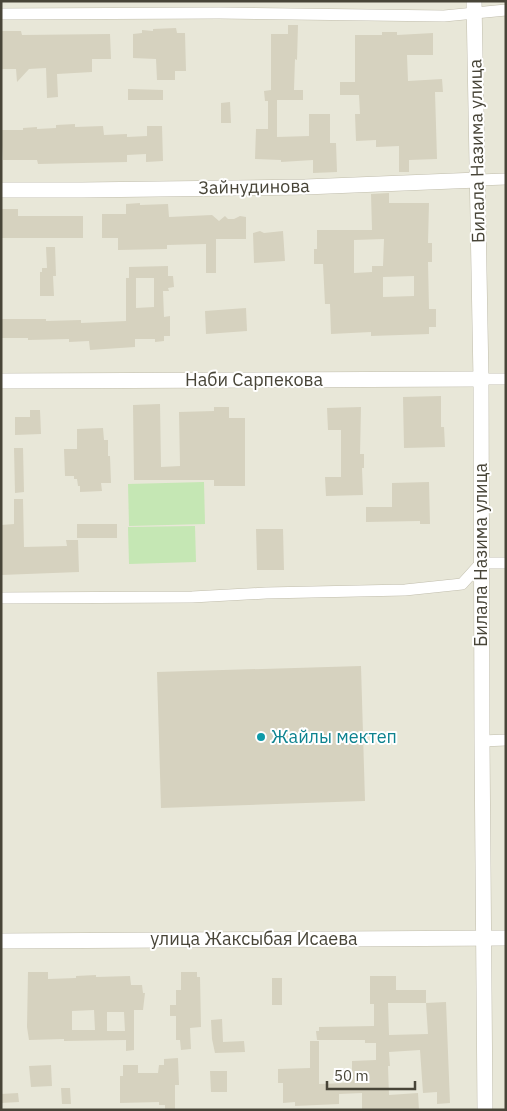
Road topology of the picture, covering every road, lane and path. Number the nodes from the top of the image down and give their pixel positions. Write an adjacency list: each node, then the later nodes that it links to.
1 (474, 7): 2 (street); 3 (street); 5 (street, Билала Назима улица)
2 (506, 10)
3 (1, 14)
4 (506, 179): 5 (street, Зайнудинова)
5 (478, 180): 6 (street, Зайнудинова); 7 (street, Билала Назима улица)
6 (1, 190)
7 (481, 379): 8 (street, Наби Сарпекова); 9 (street, Наби Сарпекова); 10 (street, Билала Назима улица)
8 (506, 379)
9 (1, 382)
10 (481, 562): 11 (street); 12 (street); 14 (street, Билала Назима улица)
11 (506, 563)
12 (1, 598)
13 (506, 740): 14 (street)
14 (482, 741): 15 (street, Билала Назима улица)
15 (484, 938): 16 (street, улица Жаксыбая Исаева); 17 (street, улица Жаксыбая Исаева); 18 (street, Билала Назима улица)
16 (506, 938)
17 (1, 940)
18 (485, 1110)

